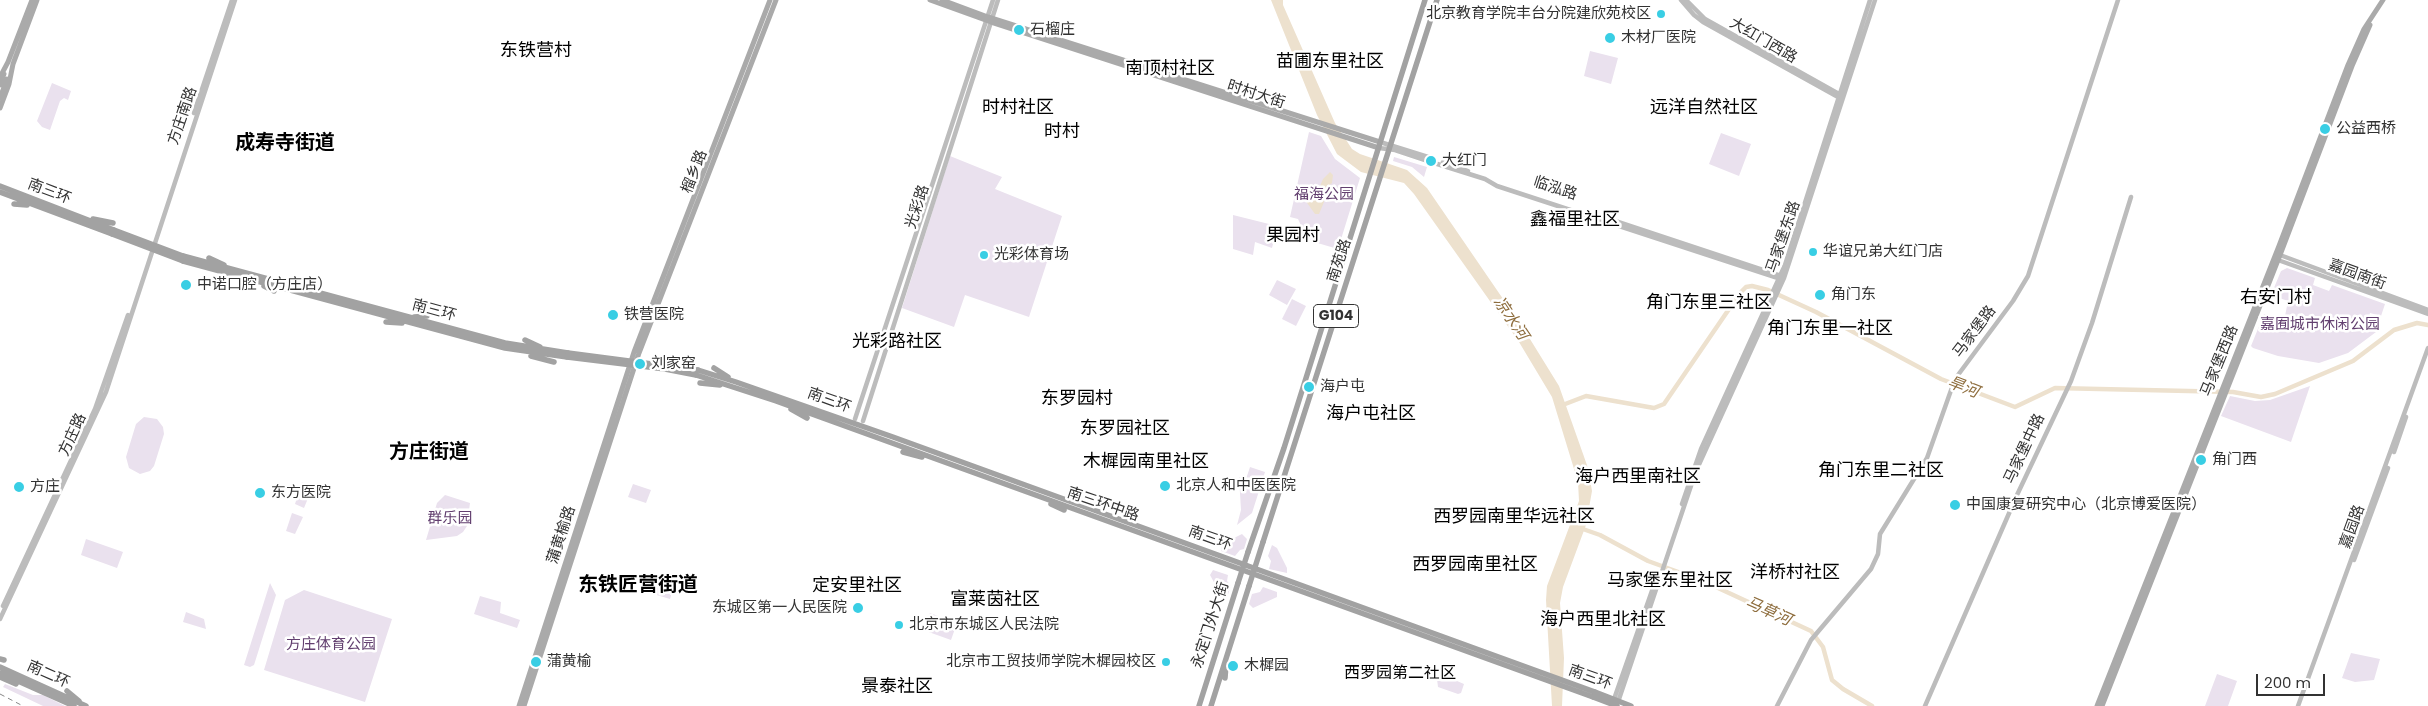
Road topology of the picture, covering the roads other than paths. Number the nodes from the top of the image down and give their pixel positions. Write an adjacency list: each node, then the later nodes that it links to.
1 (32, 0): 24 (main road)
2 (37, 0): 24 (main road)
3 (234, 0): 44 (main road, 方庄南路)
4 (770, 0): 36 (main road, 榴乡路)
5 (776, 0): 70 (main road, 榴乡路)
6 (930, 0): 19 (main road)
7 (942, 0): 19 (main road)
8 (993, 0): 19 (main road, 光彩路)
9 (998, 0): 19 (main road, 光彩路)
10 (1425, 0): 20 (highway, 南苑路 / G104)
11 (1437, 0): 21 (highway, 南苑路 / G104)
12 (1681, 0): 27 (main road, 大红门西路)
13 (1686, 0): 27 (main road, 大红门西路)
14 (1870, 0): 27 (main road, 马家堡东路)
15 (1875, 0): 50 (main road, 马家堡东路)
16 (2118, 0): 135 (main road, 马家堡路)
17 (2383, 0): 79 (main road, 马家堡西路)
18 (2387, 0): 46 (main road, 马家堡西路)
19 (990, 19): 30 (main road, 时村大街); 30 (main road, 时村大街); 85 (main road, 光彩路); 86 (main road, 光彩路)
20 (1417, 25): 21 (highway); 22 (highway, 南苑路 / G104)
21 (1428, 28): 23 (highway, 南苑路 / G104)
22 (1413, 38): 23 (highway); 30 (highway, 南苑路 / G104)
23 (1424, 42): 31 (highway, 南苑路 / G104)
24 (10, 63): 25 (main road); 26 (main road); 28 (main road); 29 (main road)
25 (0, 77)
26 (0, 85)
27 (1838, 95): 50 (main road, 马家堡东路)
28 (0, 98)
29 (0, 108)
30 (1378, 146): 31 (main road, 临泓路); 55 (highway, 南苑路 / G104)
31 (1390, 147): 39 (highway, 南苑路 / G104); 50 (main road, 临泓路)
32 (0, 186): 40 (highway, 南三环)
33 (0, 192): 37 (highway, 南三环)
34 (2131, 197): 136 (main road, 马家堡中路)
35 (14, 204): 37 (highway)
36 (690, 206): 41 (main road); 52 (main road, 榴乡路)
37 (38, 207): 43 (highway, 南三环)
38 (1375, 207): 39 (highway)
39 (1369, 212): 94 (highway, 南苑路 / G104)
40 (78, 216): 42 (highway); 43 (highway, 南三环)
41 (681, 218)
42 (113, 223)
43 (113, 232): 47 (highway, 南三环, bridge)
44 (148, 254): 106 (main road, 方庄路); 108 (main road, 方庄路)
45 (209, 258): 49 (highway)
46 (2279, 258): 57 (main road, 嘉园南街); 59 (main road, 嘉园南街); 79 (main road, 马家堡西路)
47 (183, 259): 49 (highway, 南三环); 51 (highway, 南三环)
48 (663, 267): 52 (main road)
49 (235, 271): 54 (highway, 南三环)
50 (1781, 278): 104 (main road, 马家堡东路)
51 (253, 280): 53 (highway); 54 (highway, 南三环)
52 (660, 282): 70 (main road, 榴乡路)
53 (274, 291)
54 (310, 293): 56 (highway, 南三环)
55 (1329, 305): 58 (highway); 63 (highway, 南苑路 / G104)
56 (367, 309): 61 (highway, 南三环); 64 (highway, 南三环)
57 (2428, 310)
58 (1322, 311)
59 (2428, 314)
60 (427, 316): 61 (highway)
61 (407, 317): 69 (highway, 南三环)
62 (386, 322): 64 (highway)
63 (1323, 323): 65 (highway); 82 (highway, 南苑路 / G104)
64 (417, 324): 67 (highway, 南三环)
65 (1317, 330)
66 (525, 340): 69 (highway)
67 (505, 348): 71 (highway, 南三环); 73 (highway)
68 (2428, 348): 139 (main road, 嘉园路)
69 (546, 350): 71 (highway, 南三环)
70 (636, 352): 75 (main road)
71 (568, 355): 77 (highway, 南三环, bridge)
72 (2428, 357): 139 (main road, 嘉园路)
73 (554, 362)
74 (714, 368): 77 (highway)
75 (630, 372): 129 (main road, 蒲黄榆路); 130 (main road, 蒲黄榆路)
76 (700, 383): 77 (highway)
77 (735, 384): 81 (highway, 南三环); 83 (highway, 南三环)
78 (1298, 387): 82 (highway)
79 (2225, 388): 80 (main road, 马家堡西路)
80 (2221, 397): 137 (main road, 马家堡西路); 138 (main road, 马家堡西路)
81 (776, 401): 83 (highway, 南三环); 84 (highway)
82 (1298, 402): 87 (highway, 南苑路 / G104)
83 (820, 414): 91 (highway, 南三环)
84 (807, 418)
85 (856, 419)
86 (863, 421)
87 (1292, 421): 88 (highway); 95 (highway, 南苑路 / G104)
88 (1285, 429)
89 (914, 440): 91 (highway)
90 (903, 452): 91 (highway)
91 (949, 460): 92 (highway, 南三环)
92 (1040, 493): 93 (highway); 96 (highway); 101 (highway, 南三环中路); 102 (highway, 南三环)
93 (1066, 494)
94 (1277, 496): 97 (highway); 105 (highway, 南苑路 / G104, bridge)
95 (1268, 497): 98 (highway); 103 (highway, 南苑路 / G104)
96 (1064, 510)
97 (1277, 514)
98 (1256, 516)
99 (1155, 527): 102 (highway)
100 (1134, 533): 101 (highway)
101 (1158, 538): 109 (highway, 南三环)
102 (1171, 538): 111 (highway, 南三环)
103 (1248, 552): 131 (highway, 永定门外大街 / G104, bridge)
104 (1659, 576): 132 (main road); 133 (main road)
105 (1249, 586): 114 (highway, 永定门外大街 / G104)
106 (0, 612)
107 (1405, 618): 111 (highway)
108 (0, 619)
109 (1377, 620): 110 (highway); 117 (highway, 南三环)
110 (1384, 626)
111 (1423, 628): 112 (highway, 南三环)
112 (1485, 652): 113 (highway); 119 (highway, 南三环)
113 (1506, 655)
114 (1226, 658): 121 (highway); 126 (highway, 永定门外大街 / G104)
115 (1491, 665): 117 (highway)
116 (0, 667): 128 (highway, 南二环)
117 (1513, 667): 119 (highway, 南三环)
118 (0, 673): 124 (highway, 南二环)
119 (1543, 676): 125 (highway, 南三环)
120 (0, 677): 124 (highway)
121 (1225, 678)
122 (1221, 690): 126 (highway)
123 (67, 691): 128 (highway)
124 (47, 694): 127 (highway, 南二环)
125 (1594, 695): 133 (highway, 南三环, bridge); 134 (highway, 南三环, bridge)
126 (1211, 705)
127 (74, 706)
128 (85, 706)
129 (519, 706)
130 (524, 706)
131 (1199, 706)
132 (1612, 706)
133 (1617, 706)
134 (1631, 706)
135 (1777, 706)
136 (1925, 706)
137 (2097, 706)
138 (2102, 706)
139 (2300, 706)

